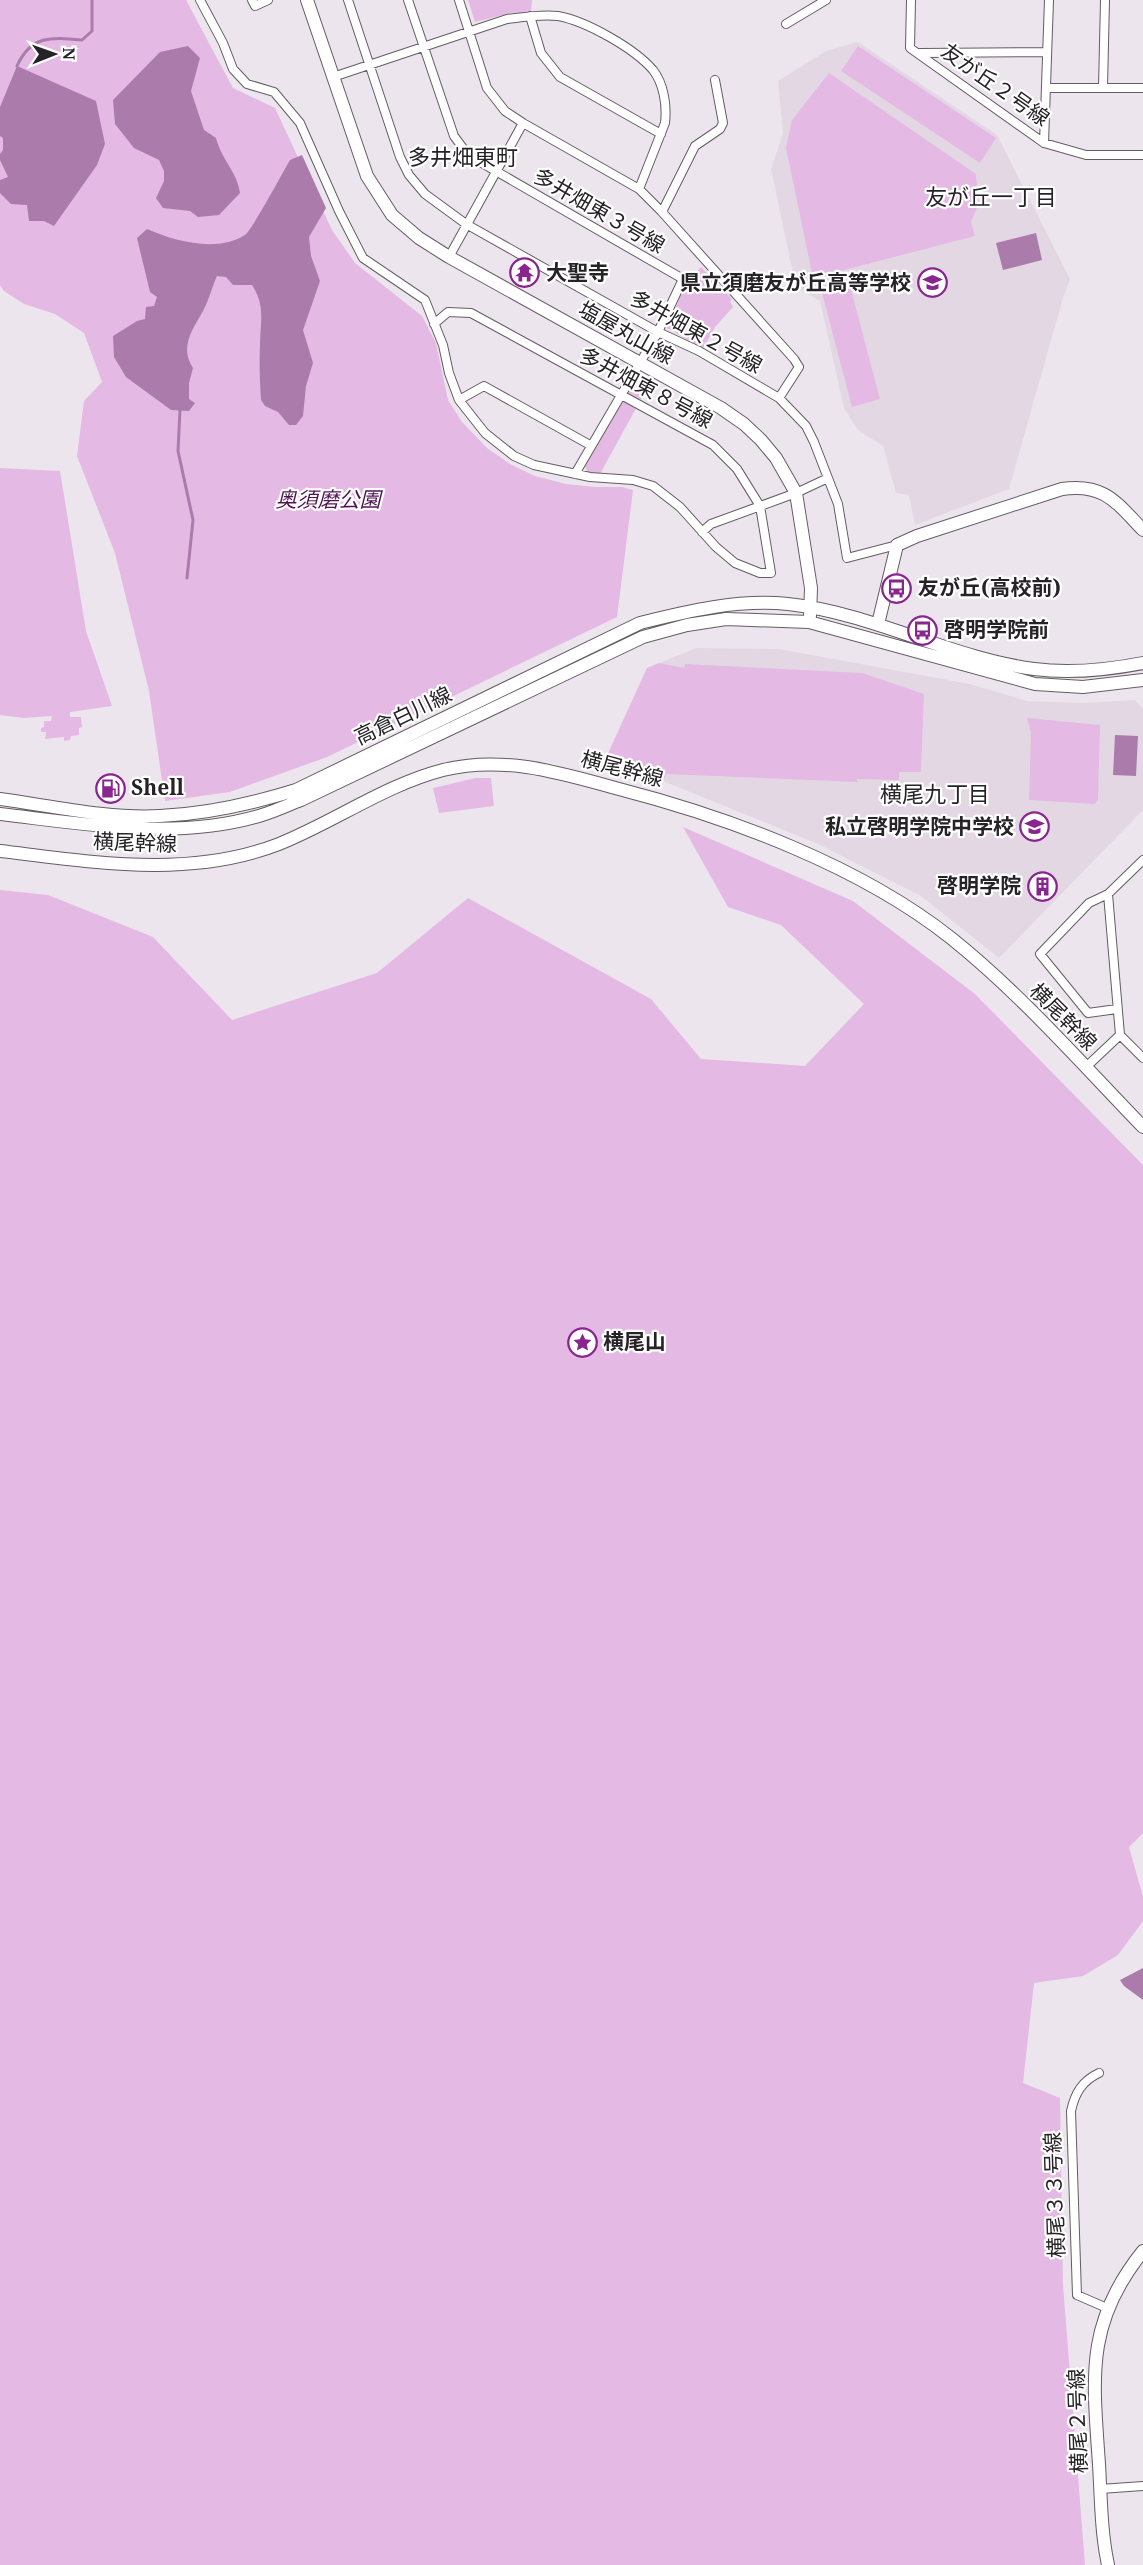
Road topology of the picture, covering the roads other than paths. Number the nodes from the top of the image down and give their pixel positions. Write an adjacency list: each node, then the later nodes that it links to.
1 (200, 0): 34 (street)
2 (252, 0): 3 (street)
3 (268, 0)
4 (307, 0): 20 (street, 塩屋丸山線)
5 (348, 0): 19 (street, 多井畑東２号線)
6 (408, 0): 16 (street, 多井畑東３号線)
7 (459, 0): 15 (street)
8 (826, 0): 12 (street)
9 (911, 0): 18 (street, 友が丘２号線)
10 (1048, 0): 17 (street)
11 (1105, 0): 23 (street)
12 (817, 2): 14 (street)
13 (530, 16): 15 (street); 26 (street); 26 (street)
14 (786, 24)
15 (469, 31): 16 (street); 25 (street)
16 (423, 47): 19 (street); 29 (street, 多井畑東３号線)
17 (1047, 52): 18 (street); 22 (street)
18 (919, 53): 27 (street, 友が丘２号線)
19 (370, 64): 20 (street); 32 (street, 多井畑東２号線)
20 (333, 76): 33 (street, 塩屋丸山線)
21 (715, 80): 31 (street)
22 (1046, 88): 23 (street); 27 (street)
23 (1103, 88): 24 (street)
24 (1143, 88)
25 (523, 123): 29 (street); 30 (street)
26 (662, 134): 30 (street)
27 (1044, 143): 28 (street, 友が丘２号線)
28 (1143, 155)
29 (496, 173): 32 (street); 35 (street, 多井畑東３号線)
30 (639, 189): 31 (street)
31 (662, 212): 38 (street)
32 (466, 224): 33 (street); 35 (street, 多井畑東２号線)
33 (449, 257): 36 (street, 塩屋丸山線)
34 (434, 324): 37 (street, 多井畑東８号線); 39 (street)
35 (658, 332): 36 (street, 多井畑東３号線); 38 (street, 多井畑東２号線)
36 (639, 362): 37 (street, 多井畑東３号線); 43 (street, 塩屋丸山線)
37 (620, 395): 40 (street, 多井畑東３号線); 44 (street, 多井畑東８号線)
38 (779, 398): 42 (street, 多井畑東２号線)
39 (459, 400): 40 (street); 41 (street)
40 (590, 445): 41 (street, 多井畑東３号線)
41 (575, 474): 46 (street)
42 (828, 478): 43 (street); 47 (street, 多井畑東２号線)
43 (796, 492): 44 (street); 48 (street, 塩屋丸山線)
44 (760, 506): 46 (street); 46 (street, 多井畑東８号線)
45 (1143, 530): 47 (street)
46 (702, 532)
47 (897, 545): 50 (street)
48 (812, 608): 49 (street, 塩屋丸山線); 50 (street); 53 (street, 高倉白川線)
49 (809, 622): 52 (street); 54 (street, 高倉白川線)
50 (878, 624): 51 (street)
51 (1143, 663)
52 (1143, 680)
53 (0, 800)
54 (0, 814)
55 (0, 851): 61 (street, 横尾幹線)
56 (1143, 860): 57 (street)
57 (1108, 894): 58 (street); 58 (street)
58 (1117, 1009): 59 (street)
59 (1120, 1035): 60 (street); 61 (street)
60 (1143, 1058)
61 (1085, 1068): 62 (street, 横尾幹線)
62 (1143, 1127)
63 (1099, 2073): 65 (street, 横尾３３号線)
64 (1143, 2251): 65 (street, 横尾２号線)
65 (1107, 2308): 67 (street, 横尾２号線)
66 (1143, 2486): 67 (street)
67 (1100, 2489): 68 (street, 横尾２号線)
68 (1108, 2565)

